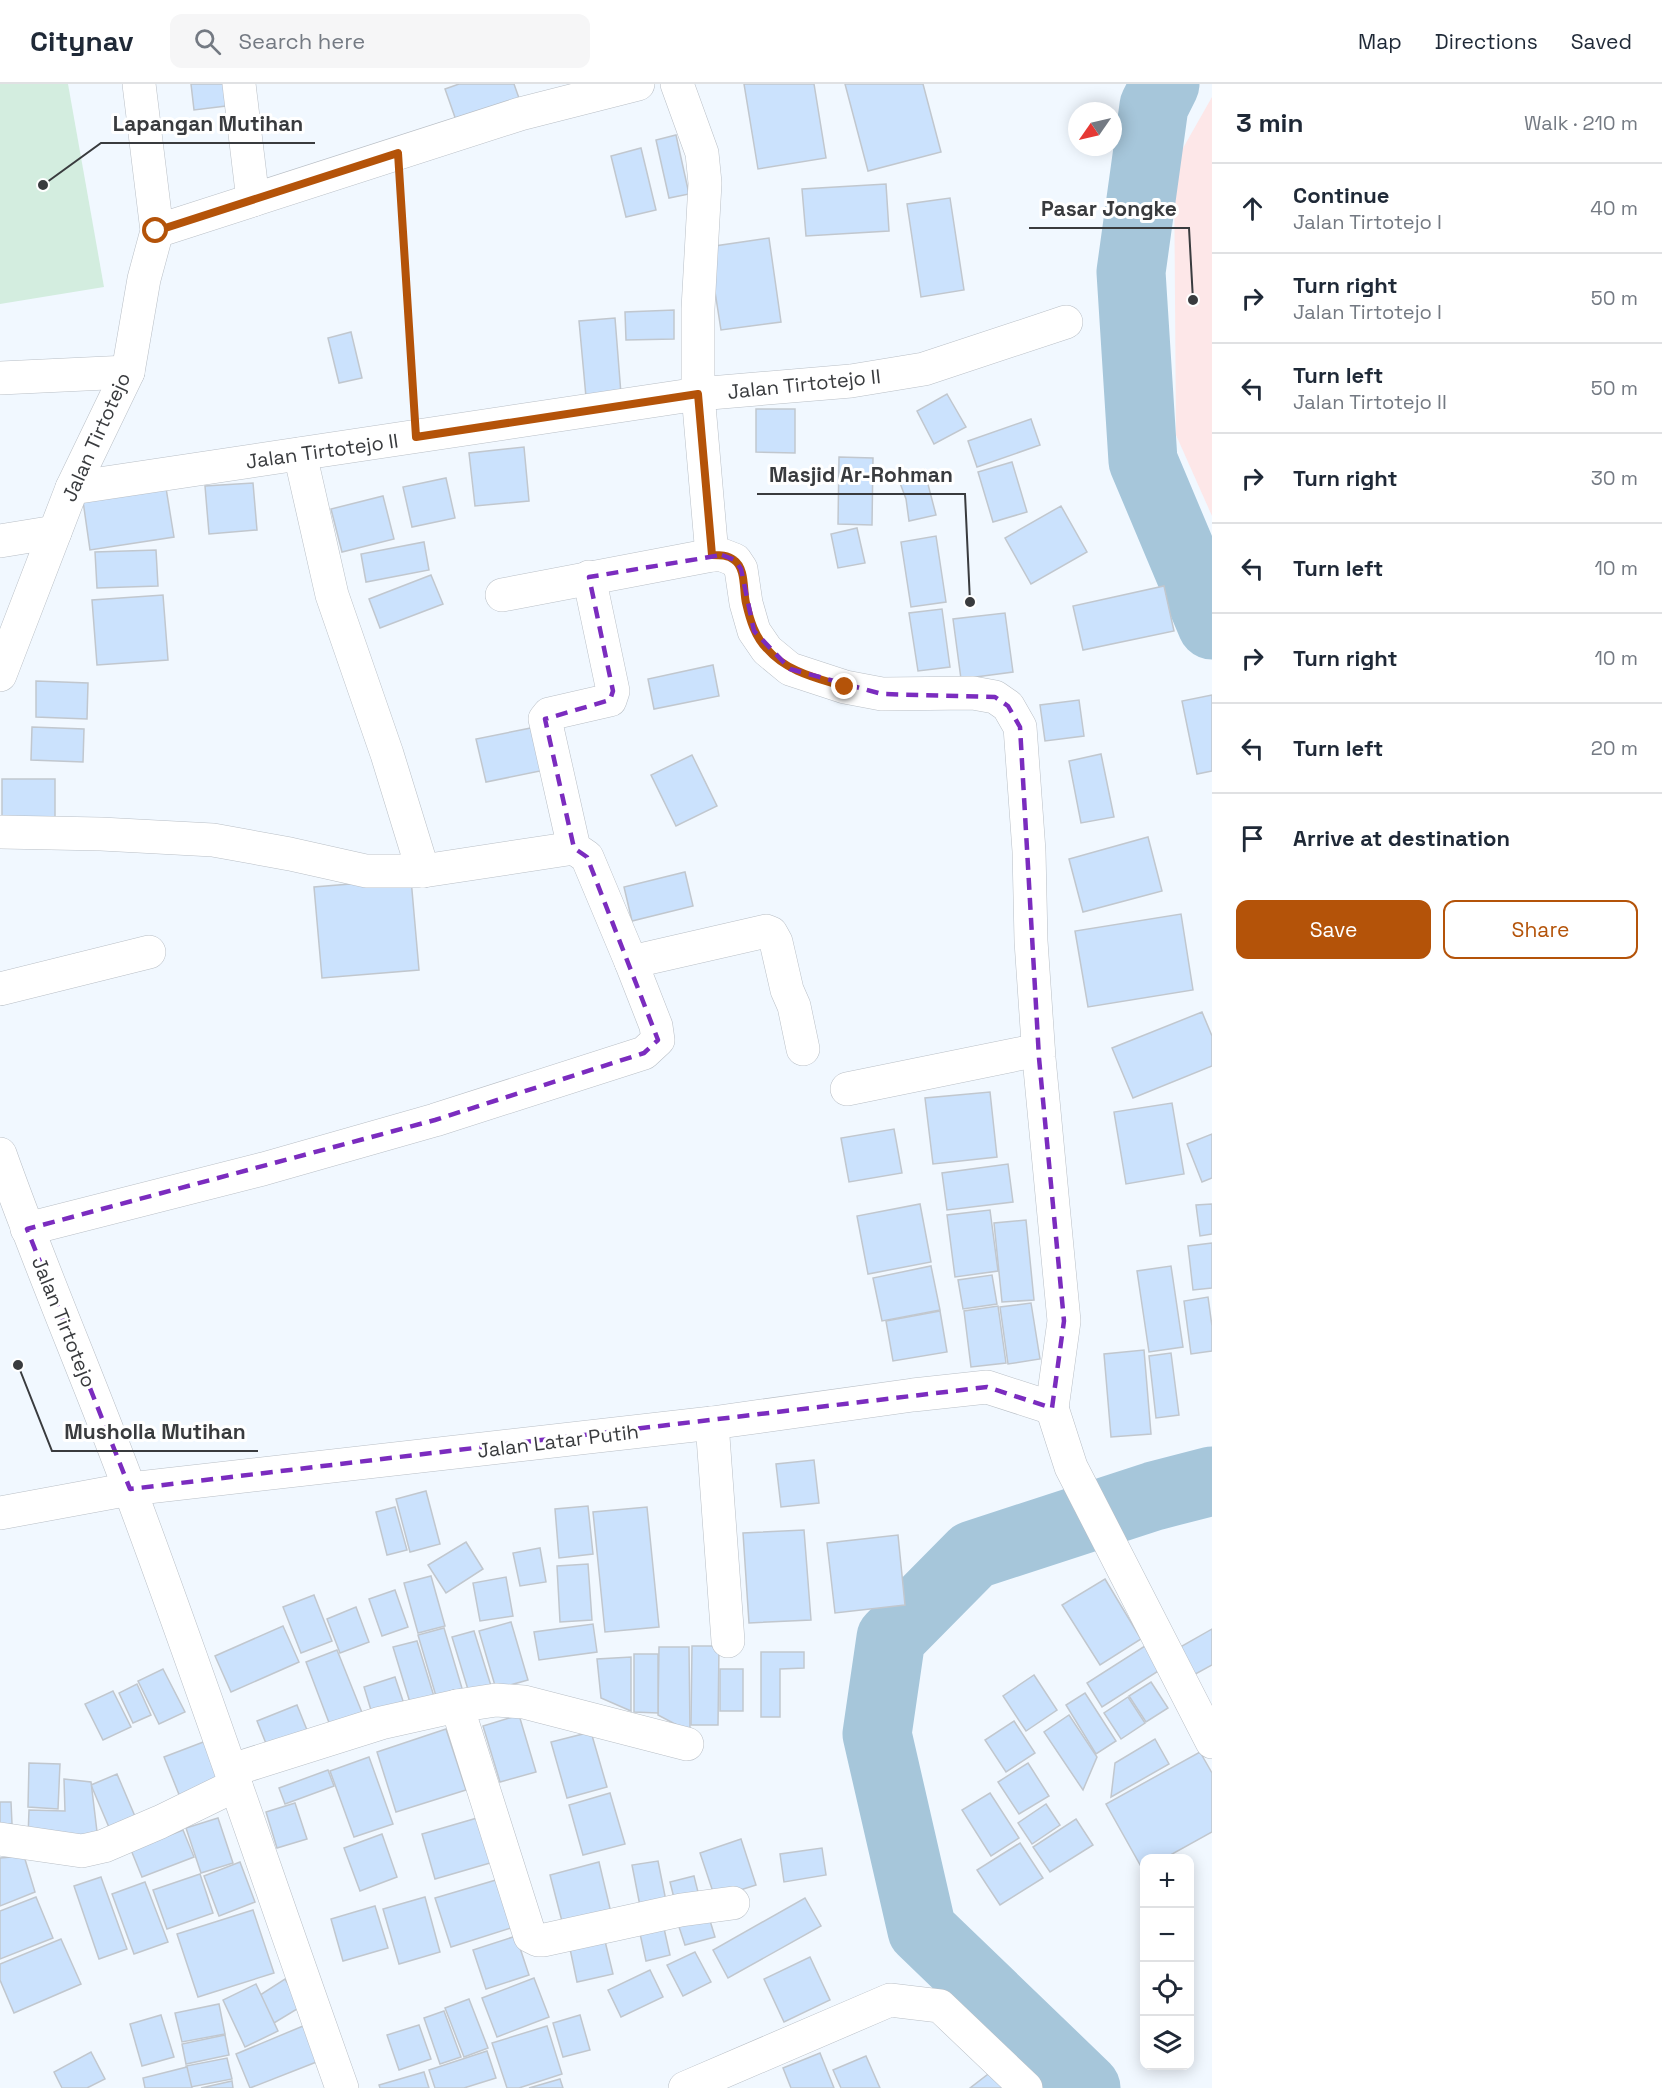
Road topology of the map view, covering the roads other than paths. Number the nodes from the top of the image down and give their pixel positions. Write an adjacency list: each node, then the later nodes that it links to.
1 (139, 84): 6 (street, Jalan Tirtotejo)
2 (239, 84): 5 (street)
3 (638, 84): 5 (street)
4 (677, 84): 10 (street)
5 (254, 200): 6 (street)
6 (156, 231): 8 (street, Jalan Tirtotejo)
7 (1066, 322): 10 (street, Jalan Tirtotejo II)
8 (128, 372): 9 (street); 12 (street, Jalan Tirtotejo)
9 (0, 378)
10 (698, 394): 11 (street, Jalan Tirtotejo II); 15 (street)
11 (300, 454): 12 (street, Jalan Tirtotejo II); 21 (street)
12 (72, 488): 13 (street, Jalan Tirtotejo)
13 (55, 532): 14 (street); 18 (street, Jalan Tirtotejo)
14 (0, 541)
15 (712, 555): 16 (street); 26 (street)
16 (590, 577): 17 (street); 20 (street)
17 (502, 595)
18 (0, 675)
19 (0, 832): 21 (street)
20 (574, 848): 21 (street); 23 (street)
21 (423, 871)
22 (149, 952): 24 (street)
23 (631, 962): 25 (street); 29 (street)
24 (0, 989)
25 (803, 1049)
26 (1038, 1050): 27 (street); 30 (street)
27 (847, 1089)
28 (0, 1154): 29 (street, Jalan Tirtotejo)
29 (27, 1229): 32 (street, Jalan Tirtotejo)
30 (1052, 1408): 31 (street, Jalan Latar Putih); 36 (street)
31 (712, 1423): 32 (street, Jalan Latar Putih); 34 (street)
32 (130, 1489): 33 (street, Jalan Latar Putih); 38 (street, Jalan Tirtotejo)
33 (0, 1514)
34 (728, 1641)
35 (457, 1706): 37 (street); 38 (street); 40 (street)
36 (1210, 1732)
37 (687, 1744)
38 (234, 1777): 39 (street); 41 (street, Jalan Tirtotejo)
39 (0, 1839)
40 (733, 1903)
41 (342, 2088)
42 (685, 2088): 43 (street)
43 (1026, 2088)

